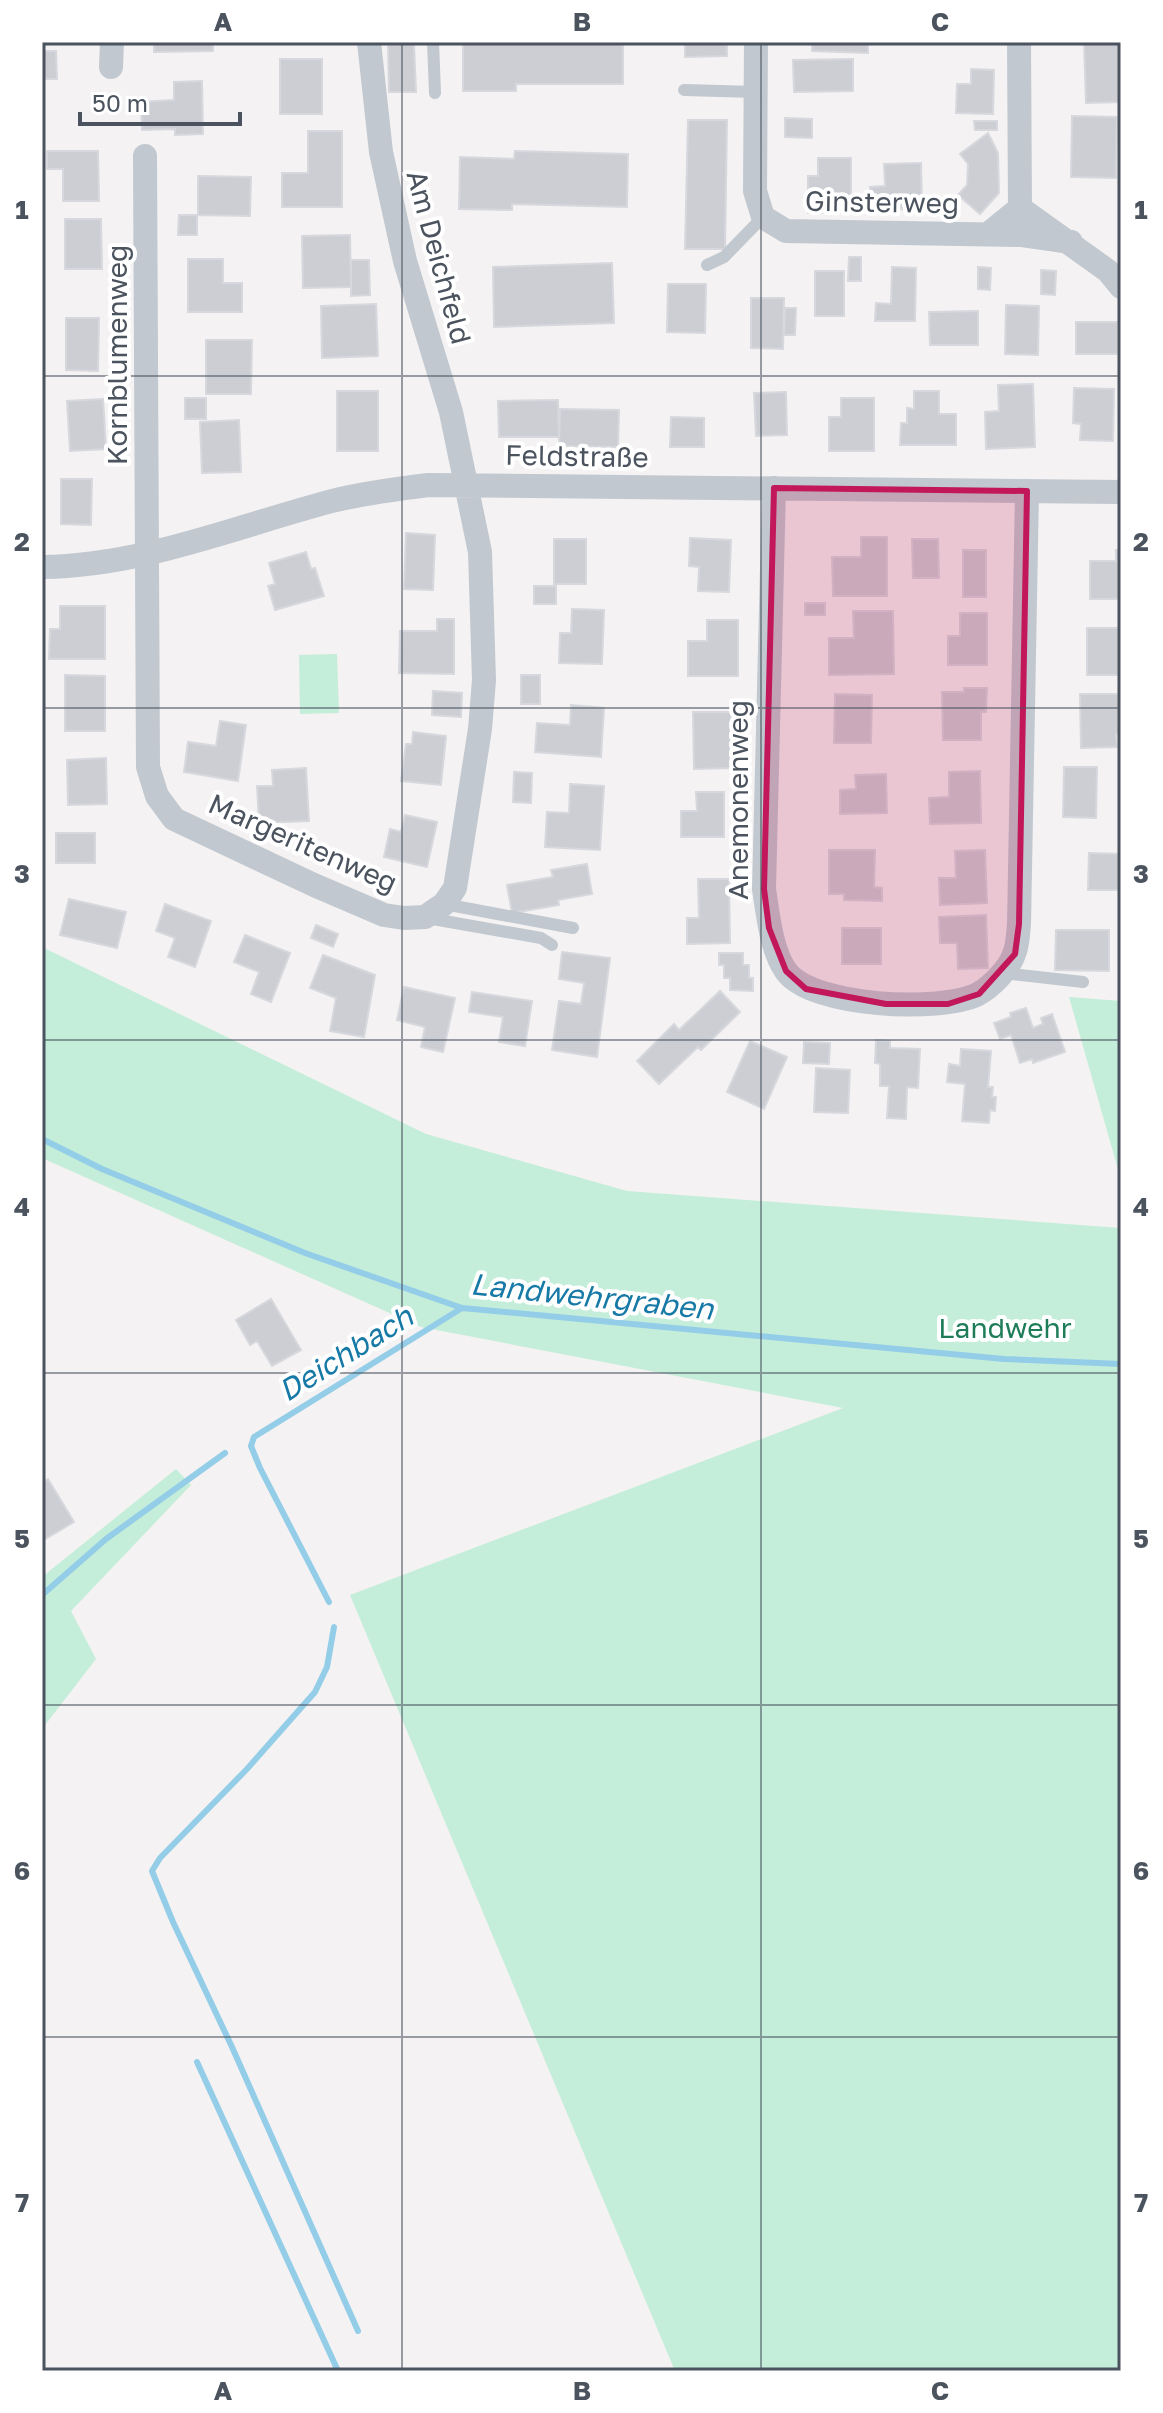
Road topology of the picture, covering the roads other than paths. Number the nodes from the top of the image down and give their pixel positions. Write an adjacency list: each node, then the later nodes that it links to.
1 (112, 42): 6 (street)
2 (371, 42): 17 (street, Am Deichfeld)
3 (433, 42): 9 (lane)
4 (756, 42): 8 (street, Ginsterweg)
5 (1019, 42): 11 (street)
6 (111, 67)
7 (684, 90): 8 (lane)
8 (756, 92): 12 (street, Ginsterweg)
9 (435, 93)
10 (145, 156): 21 (street, Kornblumenweg)
11 (1020, 208): 13 (street, Ginsterweg); 14 (street, Ginsterweg)
12 (763, 217): 13 (street, Ginsterweg); 15 (lane)
13 (988, 234): 14 (street, Ginsterweg)
14 (1071, 242): 16 (street, Ginsterweg)
15 (707, 265)
16 (1121, 287)
17 (468, 485): 18 (street, Feldstraße); 21 (street, Feldstraße); 23 (street)
18 (774, 488): 19 (street, Feldstraße); 26 (street, Anemonenweg)
19 (1027, 491): 20 (street, Feldstraße); 26 (street, Anemonenweg)
20 (1121, 492)
21 (148, 553): 22 (street, Feldstraße); 23 (street, Margeritenweg)
22 (42, 567)
23 (435, 911): 24 (lane); 25 (lane)
24 (573, 928)
25 (552, 945)
26 (1002, 973): 27 (lane)
27 (1083, 982)

